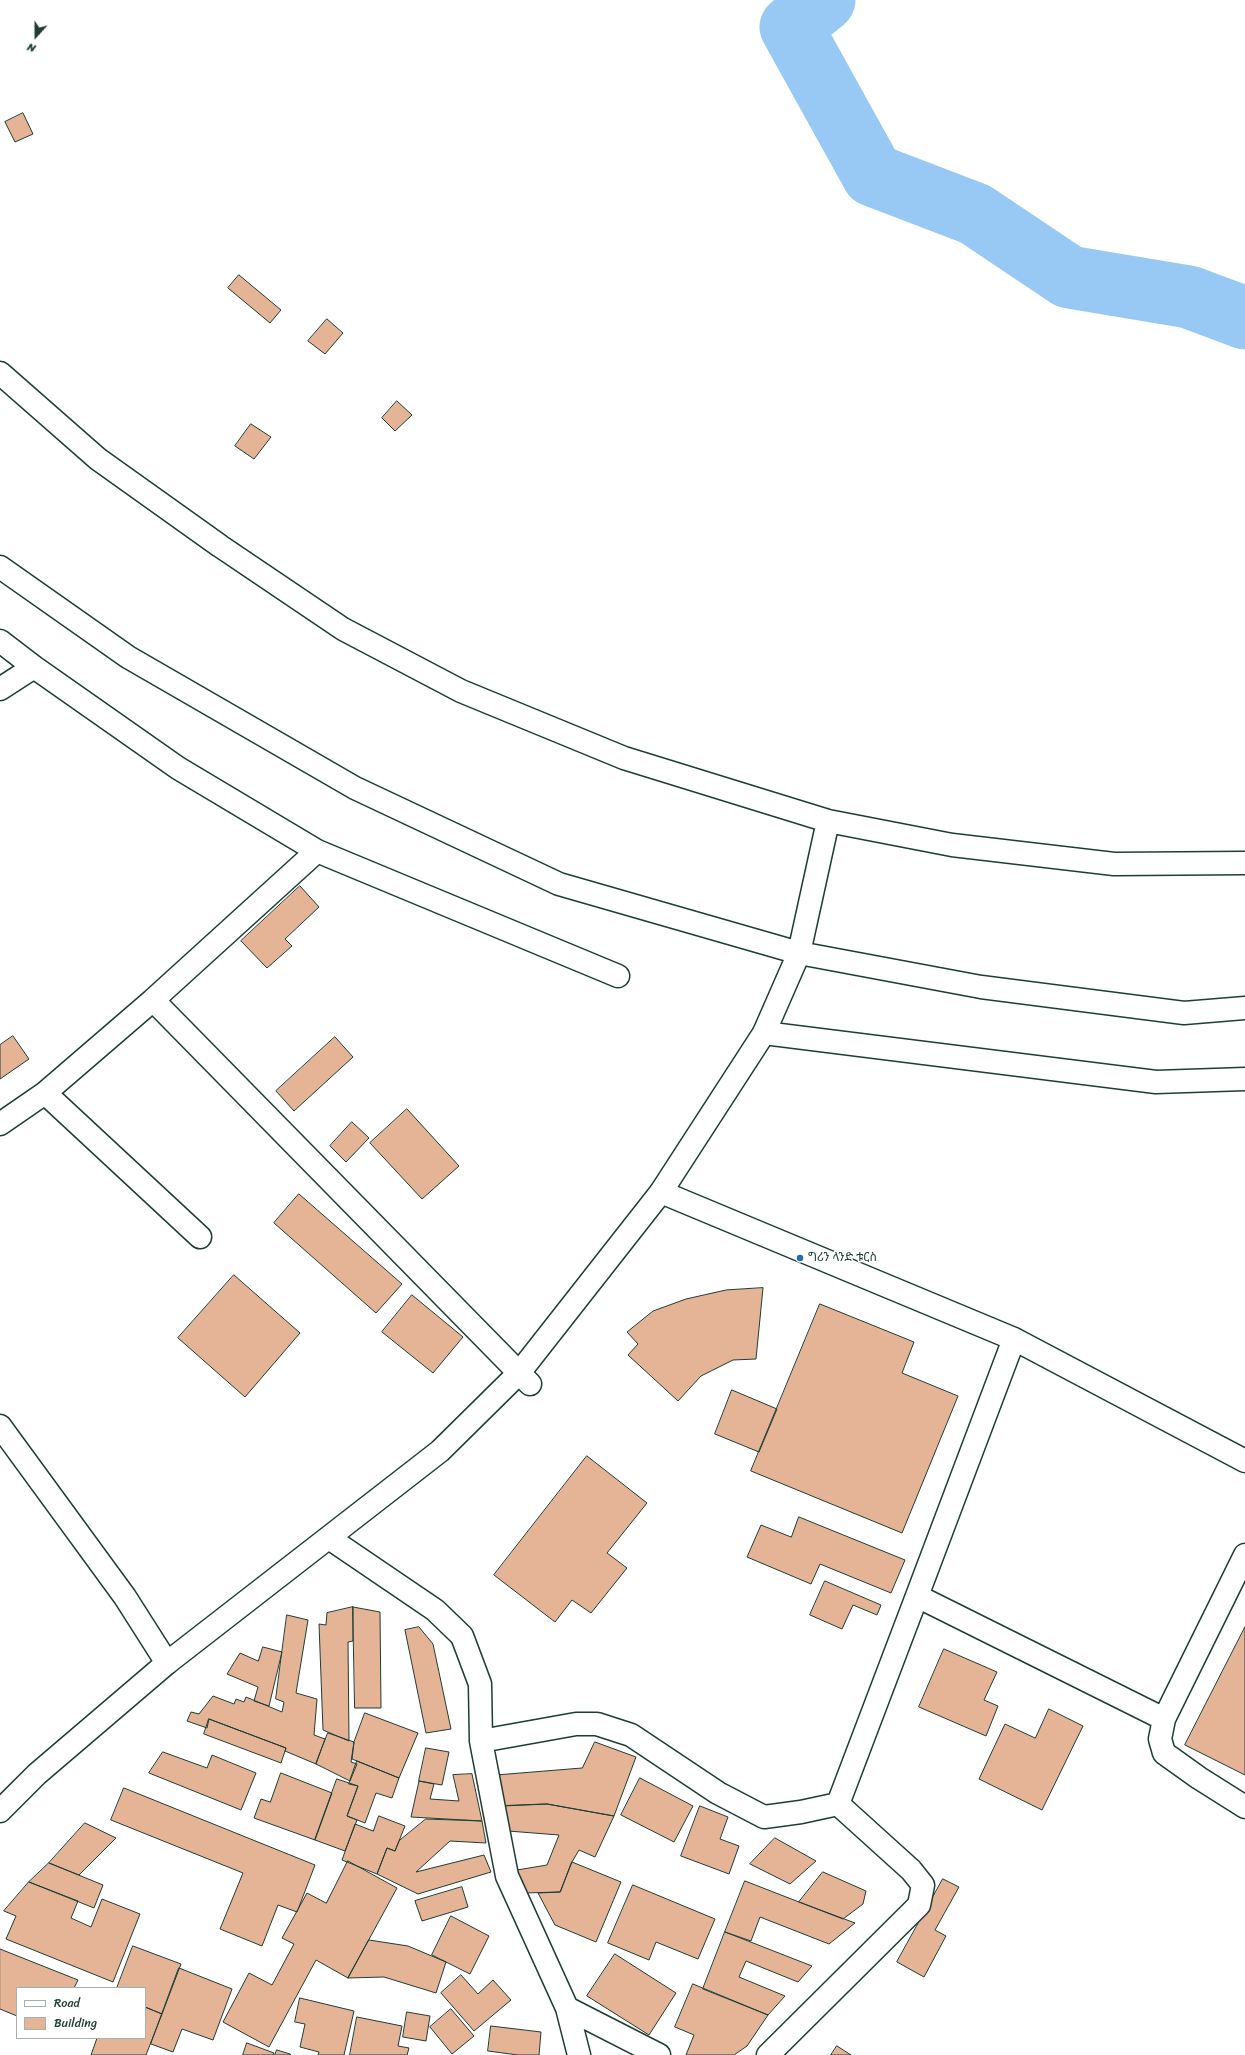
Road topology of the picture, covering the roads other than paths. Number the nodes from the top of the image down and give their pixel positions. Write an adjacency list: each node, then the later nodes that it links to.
1 (0, 373): 6 (street)
2 (0, 568): 9 (street)
3 (0, 641): 4 (street)
4 (34, 667): 5 (street); 7 (street)
5 (0, 689)
6 (828, 821): 8 (street); 9 (street)
7 (317, 851): 10 (street); 11 (street)
8 (1245, 863)
9 (799, 953): 12 (street); 13 (street)
10 (618, 976)
11 (153, 1000): 15 (street); 20 (street)
12 (1245, 1008)
13 (764, 1033): 14 (street); 17 (street)
14 (1245, 1079)
15 (45, 1093): 16 (street); 18 (street)
16 (0, 1124)
17 (661, 1192): 19 (street); 20 (street)
18 (200, 1237)
19 (1014, 1339): 22 (street); 25 (street)
20 (525, 1378): 23 (street)
21 (0, 1426): 26 (street)
22 (1245, 1461)
23 (328, 1538): 26 (street); 28 (street)
24 (1245, 1555): 27 (street)
25 (917, 1596): 27 (street); 29 (street)
26 (167, 1663): 31 (street)
27 (1164, 1718): 30 (street)
28 (481, 1741): 29 (street); 32 (street)
29 (838, 1804): 35 (street)
30 (1245, 1806)
31 (0, 1811)
32 (567, 2008): 33 (street); 34 (street)
33 (579, 2055)
34 (659, 2055)
35 (768, 2055)

